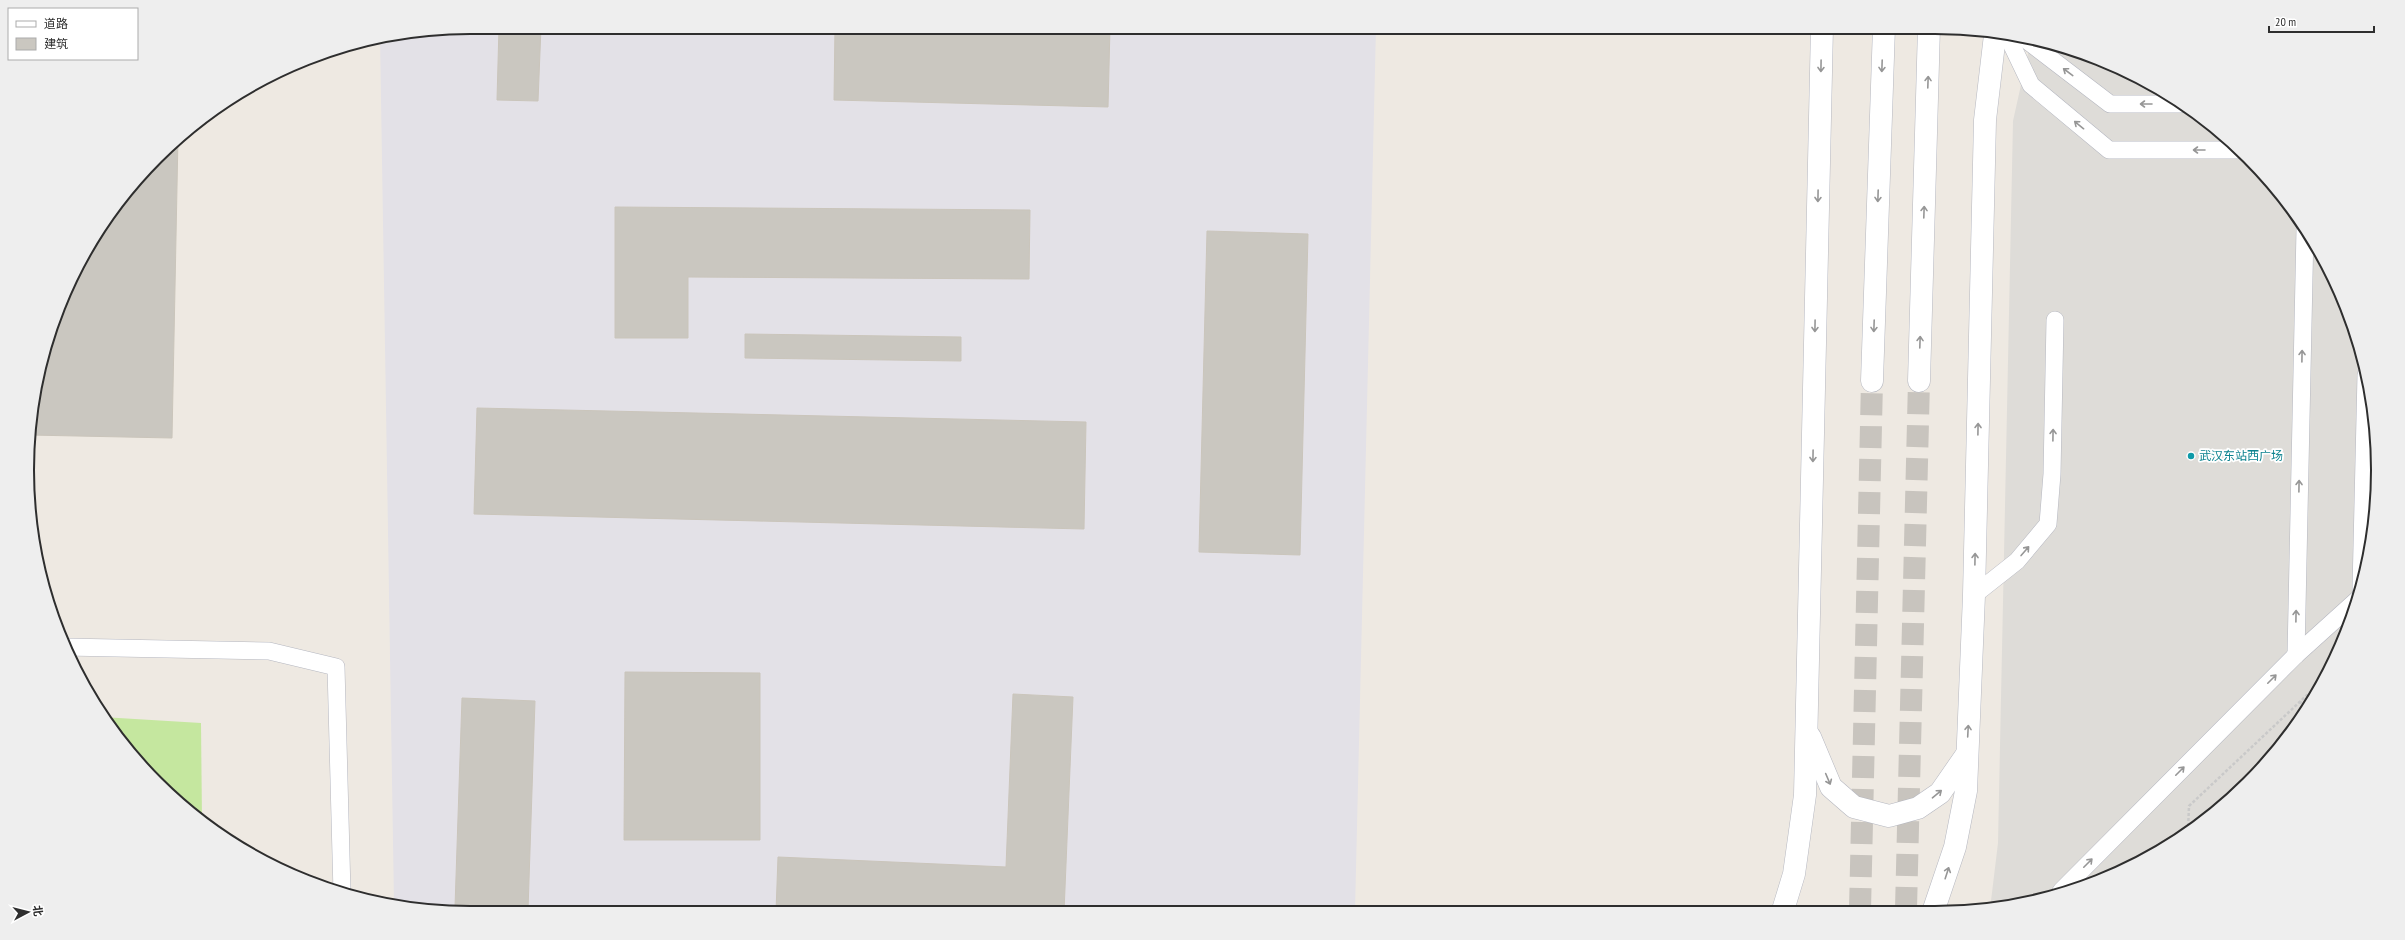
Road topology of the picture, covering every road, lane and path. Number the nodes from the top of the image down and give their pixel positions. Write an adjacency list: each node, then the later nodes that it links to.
1 (1822, 34): 22 (main road, one-way to 22)
2 (1884, 34): 11 (main road, one-way to 11)
3 (1929, 34): 12 (main road, one-way to 3)
4 (1995, 38): 15 (main road, one-way to 4)
5 (2010, 41): 8 (lane, one-way to 5)
6 (2033, 45): 7 (lane, one-way to 6)
7 (2172, 104)
8 (2230, 150)
9 (2305, 239): 18 (lane, one-way to 9)
10 (2055, 320): 15 (lane, one-way to 10)
11 (1872, 381)
12 (1919, 381)
13 (2365, 402): 14 (lane)
14 (2363, 557)
15 (1974, 595): 23 (main road, one-way to 15)
16 (2349, 607): 18 (lane)
17 (72, 647): 26 (lane)
18 (2296, 655): 25 (lane, one-way to 18)
19 (2311, 691): 20 (path)
20 (2300, 701): 21 (path); 24 (path)
21 (2302, 705)
22 (1807, 730): 23 (main road, one-way to 23); 27 (main road)
23 (1967, 754): 28 (main road, one-way to 23)
24 (2188, 825)
25 (2066, 886)
26 (342, 887)
27 (1784, 906)
28 (1935, 906)

